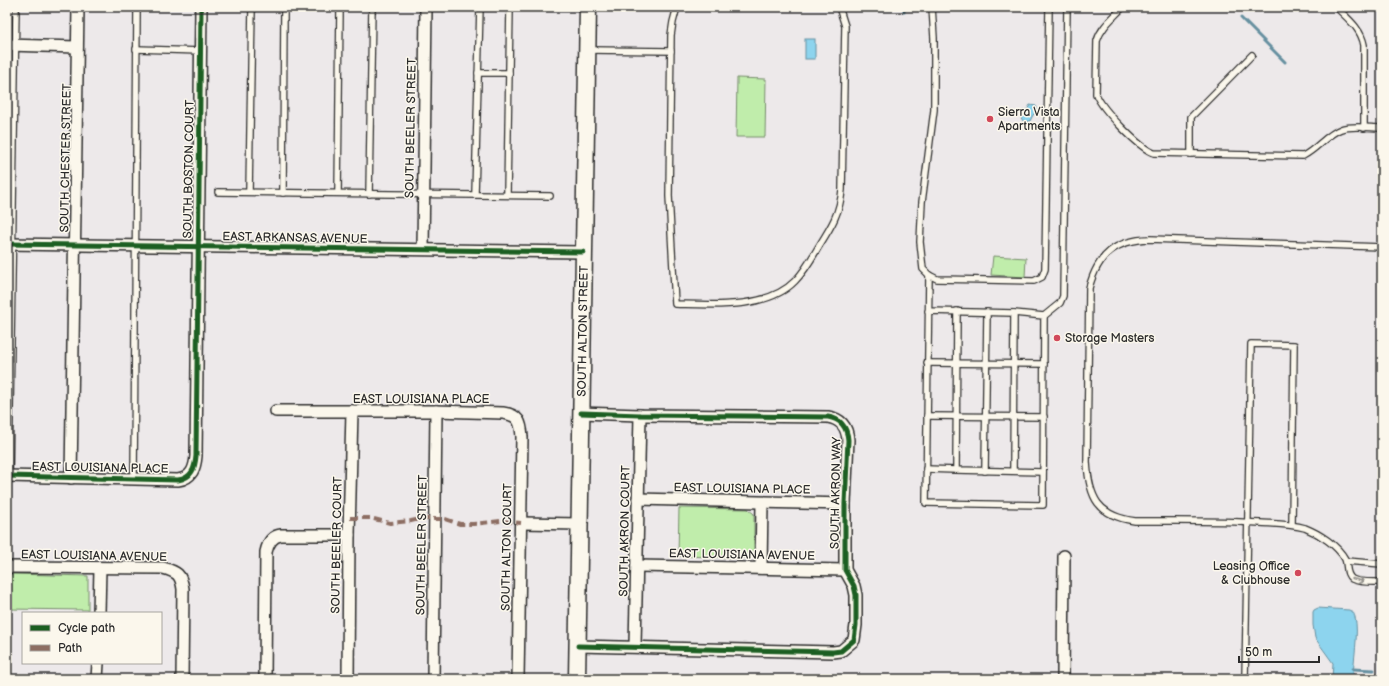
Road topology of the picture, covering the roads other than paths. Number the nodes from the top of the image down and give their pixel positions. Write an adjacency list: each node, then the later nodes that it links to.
1 (16, 7): 20 (lane)
2 (78, 7): 21 (street, SOUTH CHESTER STREET)
3 (138, 7): 22 (lane)
4 (201, 7): 24 (street, SOUTH BOSTON COURT)
5 (252, 7): 33 (lane)
6 (284, 7): 34 (lane)
7 (340, 7): 35 (lane)
8 (372, 7): 36 (lane)
9 (426, 7): 37 (street, SOUTH BEELER STREET)
10 (480, 7): 27 (lane)
11 (510, 7): 28 (lane)
12 (588, 7): 23 (street, SOUTH ALTON STREET)
13 (677, 7): 25 (lane)
14 (839, 7): 25 (lane)
15 (932, 7): 48 (lane)
16 (1050, 7): 48 (lane)
17 (1067, 7): 53 (lane)
18 (1123, 7): 31 (lane)
19 (1336, 7): 29 (lane)
20 (11, 45): 21 (street); 41 (lane)
21 (77, 47): 42 (street, SOUTH CHESTER STREET)
22 (136, 49): 24 (lane); 43 (lane)
23 (587, 50): 25 (lane); 47 (street, SOUTH ALTON STREET)
24 (201, 51): 44 (street, SOUTH BOSTON COURT)
25 (672, 52)
26 (1252, 55): 31 (lane)
27 (478, 72): 28 (lane); 38 (lane)
28 (509, 73): 39 (lane)
29 (1364, 128): 30 (lane); 31 (lane)
30 (1382, 128)
31 (1191, 154)
32 (218, 192): 33 (lane)
33 (249, 192): 34 (lane)
34 (283, 193): 35 (lane)
35 (338, 193): 36 (lane)
36 (369, 194): 37 (lane)
37 (423, 194): 38 (lane); 46 (street, SOUTH BEELER STREET)
38 (475, 194): 39 (lane)
39 (507, 194): 40 (lane)
40 (550, 196)
41 (10, 244): 42 (street, EAST ARKANSAS AVENUE); 76 (lane)
42 (74, 244): 43 (street, EAST ARKANSAS AVENUE); 77 (street, SOUTH CHESTER STREET)
43 (136, 245): 44 (street, EAST ARKANSAS AVENUE); 78 (lane)
44 (198, 246): 46 (street, EAST ARKANSAS AVENUE); 75 (street, SOUTH BOSTON COURT)
45 (1382, 246): 82 (lane)
46 (423, 249): 47 (street, EAST ARKANSAS AVENUE)
47 (584, 252): 62 (street, SOUTH ALTON STREET)
48 (929, 275): 49 (lane)
49 (928, 311): 50 (lane); 54 (lane)
50 (957, 311): 51 (lane); 55 (lane)
51 (987, 312): 52 (lane); 56 (lane)
52 (1014, 313): 53 (lane); 57 (lane)
53 (1044, 316): 58 (lane)
54 (928, 363): 55 (lane); 64 (lane)
55 (957, 363): 56 (lane); 65 (lane)
56 (987, 363): 57 (lane); 67 (lane)
57 (1014, 364): 58 (lane); 68 (lane)
58 (1044, 364): 69 (lane)
59 (276, 411): 60 (street, EAST LOUISIANA PLACE)
60 (352, 411): 61 (street, EAST LOUISIANA PLACE); 86 (street, SOUTH BEELER COURT)
61 (436, 411): 66 (street, EAST LOUISIANA PLACE); 104 (street, SOUTH BEELER STREET)
62 (581, 413): 63 (street, SOUTH AKRON WAY); 84 (street, SOUTH ALTON STREET)
63 (640, 415): 79 (street, SOUTH AKRON COURT); 81 (street, SOUTH AKRON WAY)
64 (927, 416): 65 (lane); 70 (lane)
65 (956, 416): 67 (lane); 71 (lane)
66 (516, 417): 83 (street, SOUTH ALTON COURT)
67 (986, 417): 68 (lane); 72 (lane)
68 (1014, 417): 69 (lane); 73 (lane)
69 (1044, 417): 74 (lane)
70 (926, 469): 71 (lane); 74 (lane)
71 (956, 470): 72 (lane)
72 (986, 471): 73 (lane)
73 (1013, 471): 74 (lane)
74 (1043, 472)
75 (191, 474): 78 (street, EAST LOUISIANA PLACE)
76 (8, 476): 77 (street, EAST LOUISIANA PLACE)
77 (71, 478): 78 (street, EAST LOUISIANA PLACE)
78 (134, 479)
79 (638, 499): 80 (street, EAST LOUISIANA PLACE); 90 (street, SOUTH AKRON COURT)
80 (762, 503): 81 (street, EAST LOUISIANA PLACE); 93 (street)
81 (845, 504): 94 (street, SOUTH AKRON WAY)
82 (1249, 522): 85 (lane); 85 (lane); 108 (lane)
83 (521, 523): 84 (street); 105 (street, SOUTH ALTON COURT)
84 (579, 524): 97 (street, SOUTH ALTON STREET)
85 (1292, 525): 88 (lane)
86 (349, 535): 102 (street); 103 (street, SOUTH BEELER COURT)
87 (1064, 556): 107 (street)
88 (1346, 561): 89 (lane); 95 (lane, one-way to 95)
89 (1382, 564)
90 (637, 566): 93 (street, EAST LOUISIANA AVENUE); 98 (street, SOUTH AKRON COURT)
91 (7, 567): 92 (street, EAST LOUISIANA AVENUE)
92 (100, 568): 96 (street); 101 (street, EAST LOUISIANA AVENUE)
93 (761, 568): 94 (street, EAST LOUISIANA AVENUE)
94 (845, 570): 98 (street, SOUTH AKRON WAY)
95 (1382, 582)
96 (99, 612)
97 (578, 646): 98 (street, SOUTH AKRON WAY); 106 (street, SOUTH ALTON STREET)
98 (635, 646)
99 (98, 664): 100 (street)
100 (97, 679)
101 (182, 679)
102 (265, 679)
103 (348, 679)
104 (433, 679)
105 (518, 679)
106 (577, 679)
107 (1063, 679)
108 (1245, 679)

